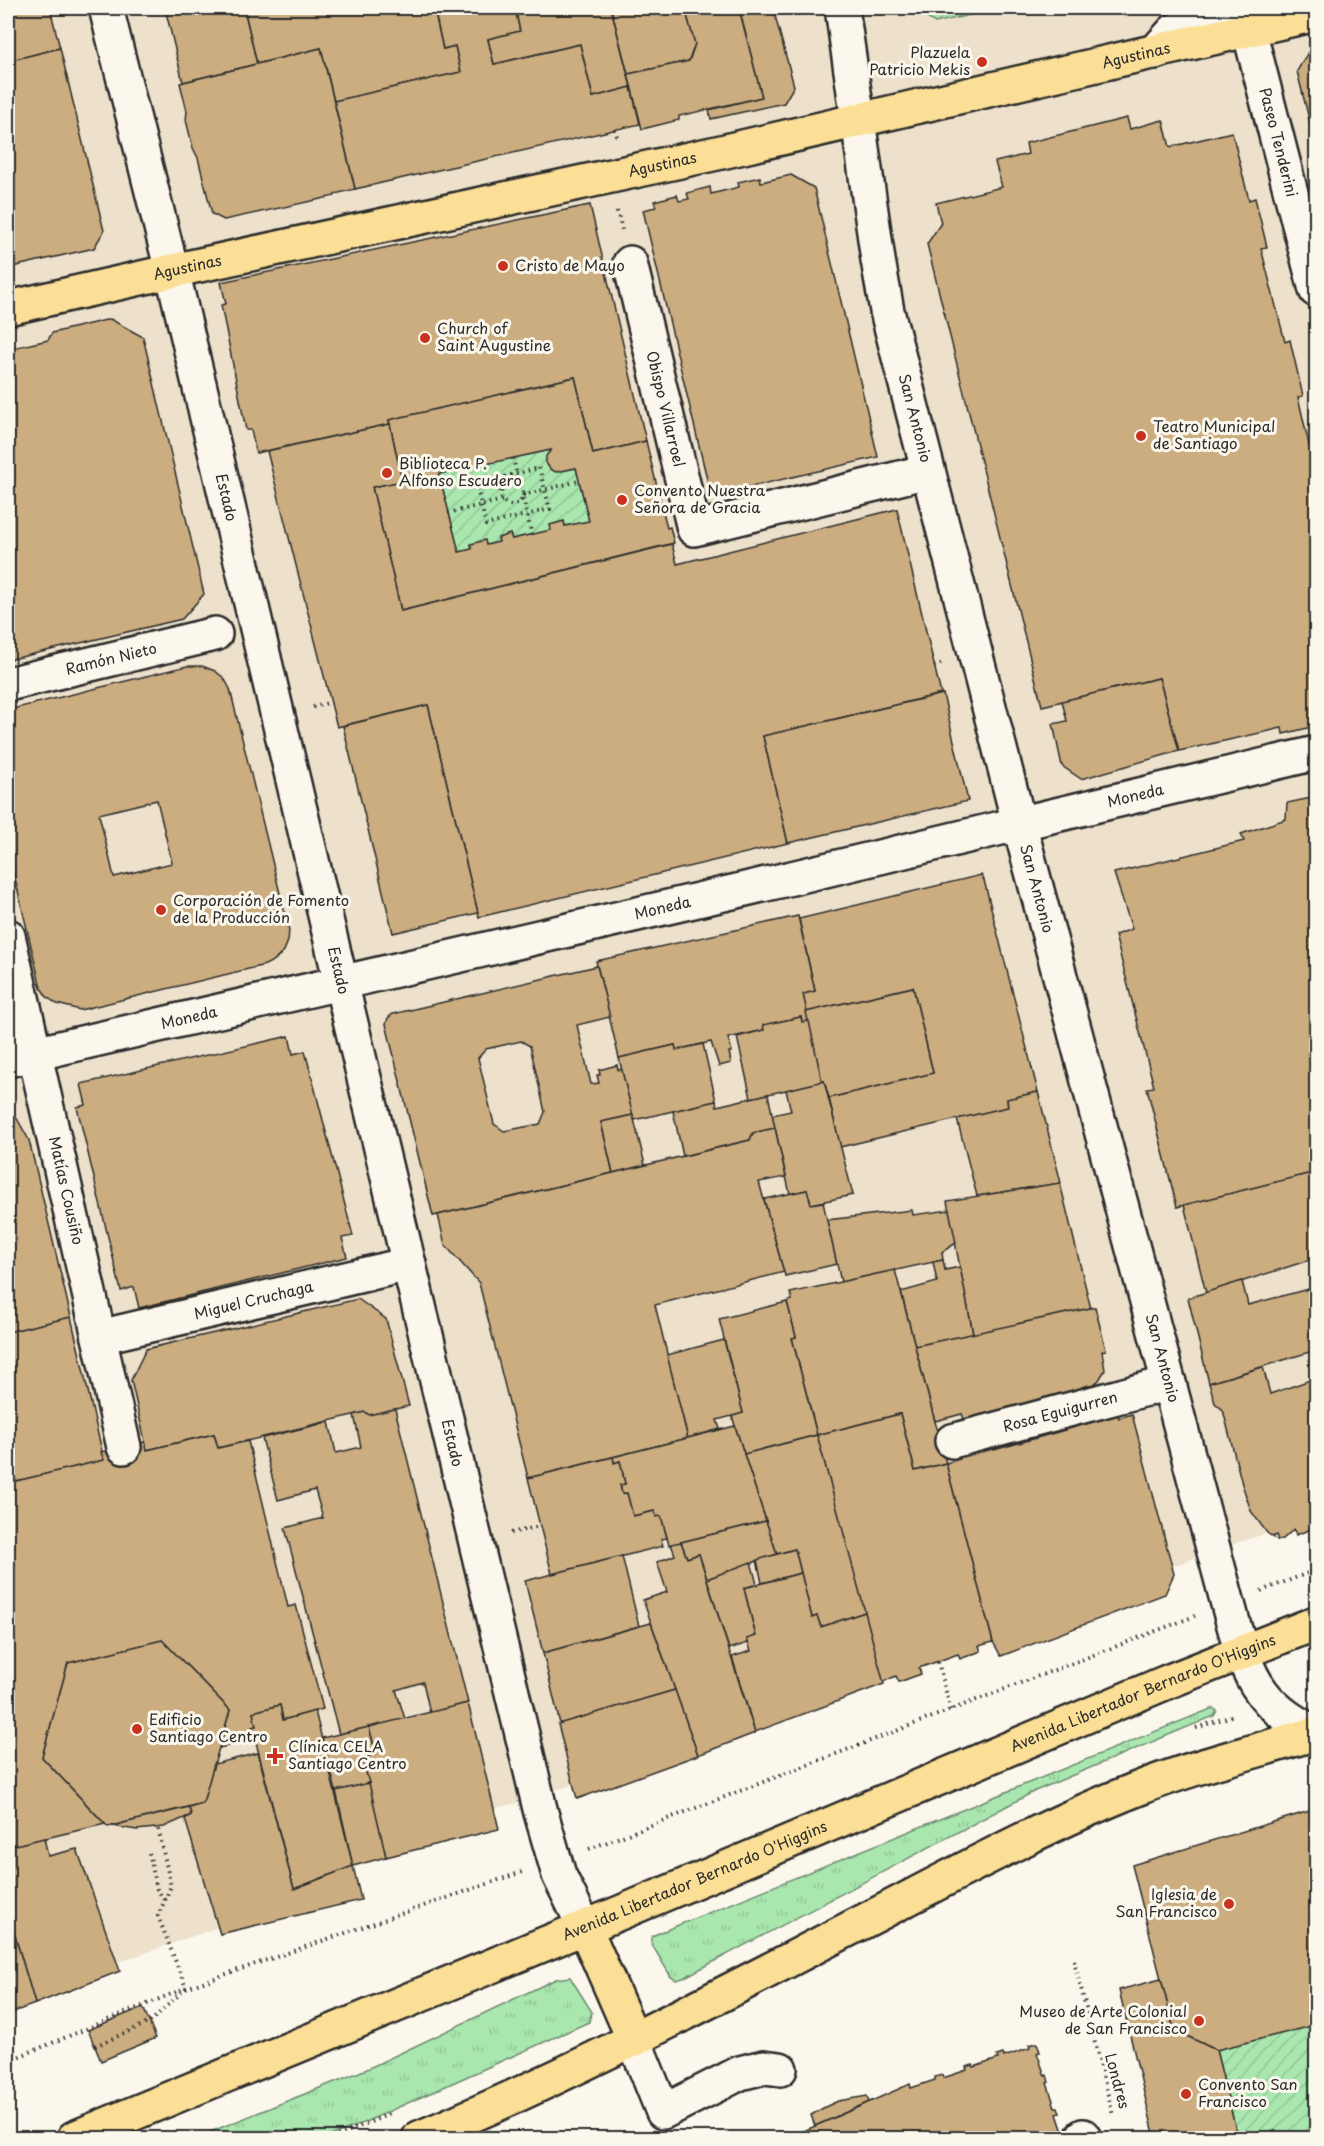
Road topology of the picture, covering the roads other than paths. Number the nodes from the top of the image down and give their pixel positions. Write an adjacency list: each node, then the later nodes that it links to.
1 (106, 8): 7 (street, Estado)
2 (842, 8): 5 (street, San Antonio)
3 (1317, 14): 4 (main road, Agustinas)
4 (1250, 19): 5 (main road, Agustinas); 8 (street, Paseo Tenderini)
5 (857, 121): 7 (main road, Agustinas); 10 (street, San Antonio)
6 (630, 263): 10 (street, Obispo Villarroel)
7 (172, 270): 9 (main road, Agustinas); 16 (street, Estado)
8 (1317, 290)
9 (8, 308)
10 (928, 471): 14 (street, San Antonio)
11 (215, 634): 12 (street, Ramón Nieto)
12 (8, 684)
13 (1317, 753): 14 (street, Moneda)
14 (1019, 823): 16 (street, Moneda); 20 (street, San Antonio)
15 (8, 936): 17 (street, Matías Cousiño)
16 (341, 983): 17 (street, Moneda); 18 (street, Estado)
17 (22, 1057): 19 (street, Matías Cousiño)
18 (409, 1264): 19 (street, Miguel Cruchaga); 26 (street, Estado)
19 (99, 1337): 22 (street, Matías Cousiño)
20 (1169, 1383): 21 (street, Rosa Eguigurren); 24 (street, San Antonio)
21 (952, 1441)
22 (124, 1447)
23 (1317, 1623): 24 (main road, Avenida Libertador Bernardo O'Higgins)
24 (1241, 1652): 25 (street, San Antonio); 26 (main road, Avenida Libertador Bernardo O'Higgins)
25 (1316, 1733): 27 (main road)
26 (585, 1928): 27 (main road); 29 (main road, Avenida Libertador Bernardo O'Higgins)
27 (634, 2040): 28 (street); 30 (main road)
28 (780, 2069)
29 (74, 2139)
30 (419, 2139)

